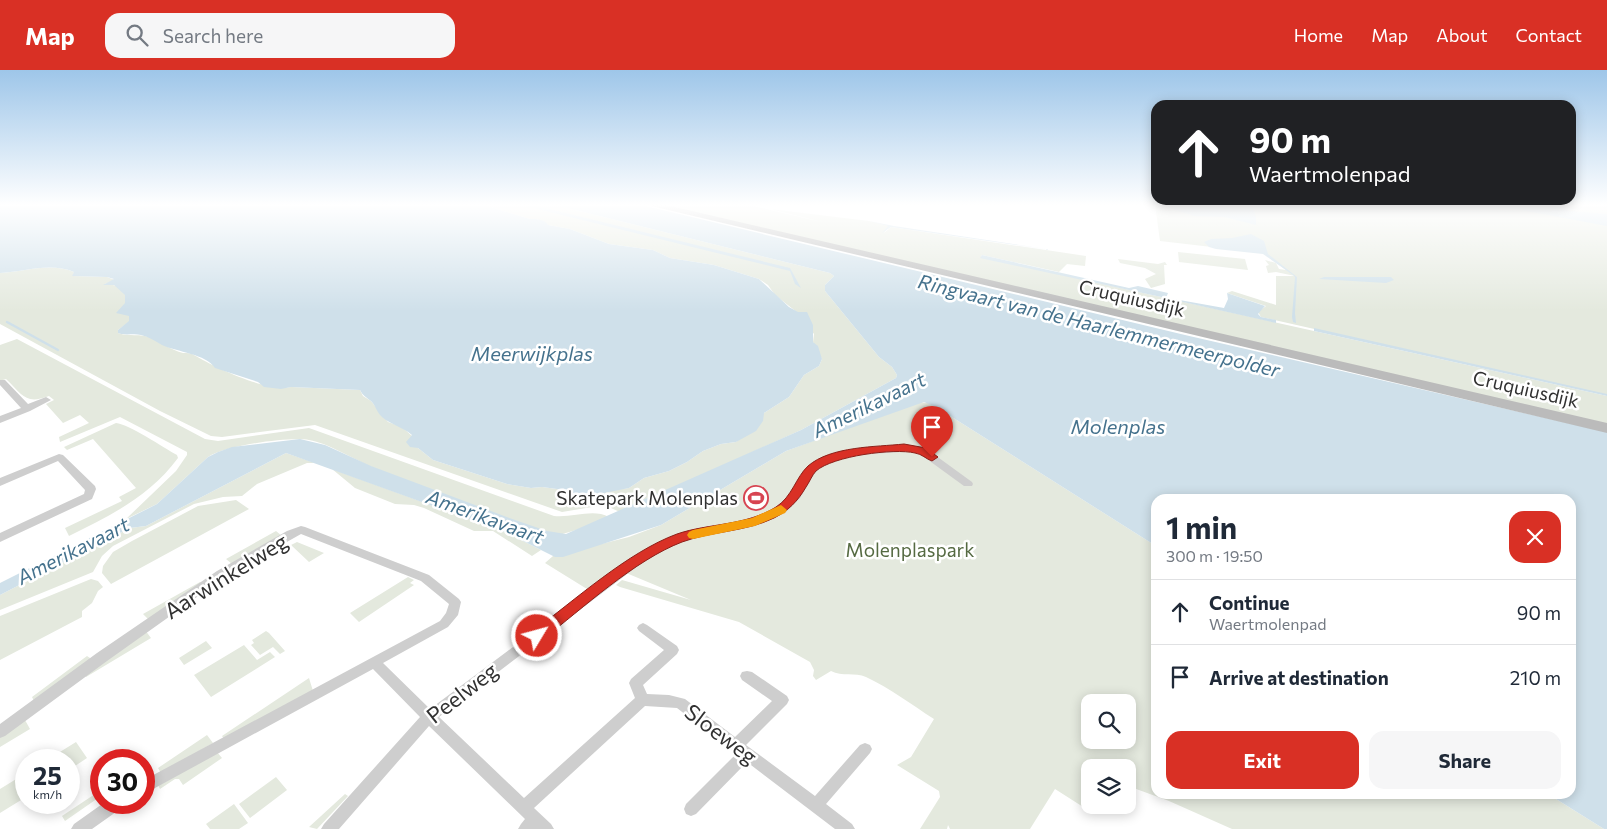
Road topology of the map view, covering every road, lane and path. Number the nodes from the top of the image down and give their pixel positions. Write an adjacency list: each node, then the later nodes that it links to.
1 (800, 239): 6 (street, Cruquiusdijk)
2 (2, 382): 4 (street)
3 (46, 400): 4 (street)
4 (27, 409): 5 (street)
5 (0, 420)
6 (1607, 428)
7 (0, 482): 9 (street)
8 (968, 484): 14 (street, Peelweg)
9 (0, 538)
10 (643, 628): 13 (street)
11 (375, 662): 14 (street); 15 (street, Aarwinkelweg); 18 (street, Aarwinkelweg)
12 (747, 676): 16 (street)
13 (642, 700): 16 (street, Sloeweg); 20 (street)
14 (429, 717): 20 (street); 25 (street, Peelweg)
15 (0, 732)
16 (741, 749): 19 (street, Sloeweg); 21 (street)
17 (865, 749): 19 (street)
18 (155, 781)
19 (816, 805): 26 (street, Sloeweg)
20 (524, 807): 23 (street)
21 (691, 809)
22 (101, 814): 24 (street)
23 (536, 826)
24 (79, 829)
25 (329, 829)
26 (847, 829)

